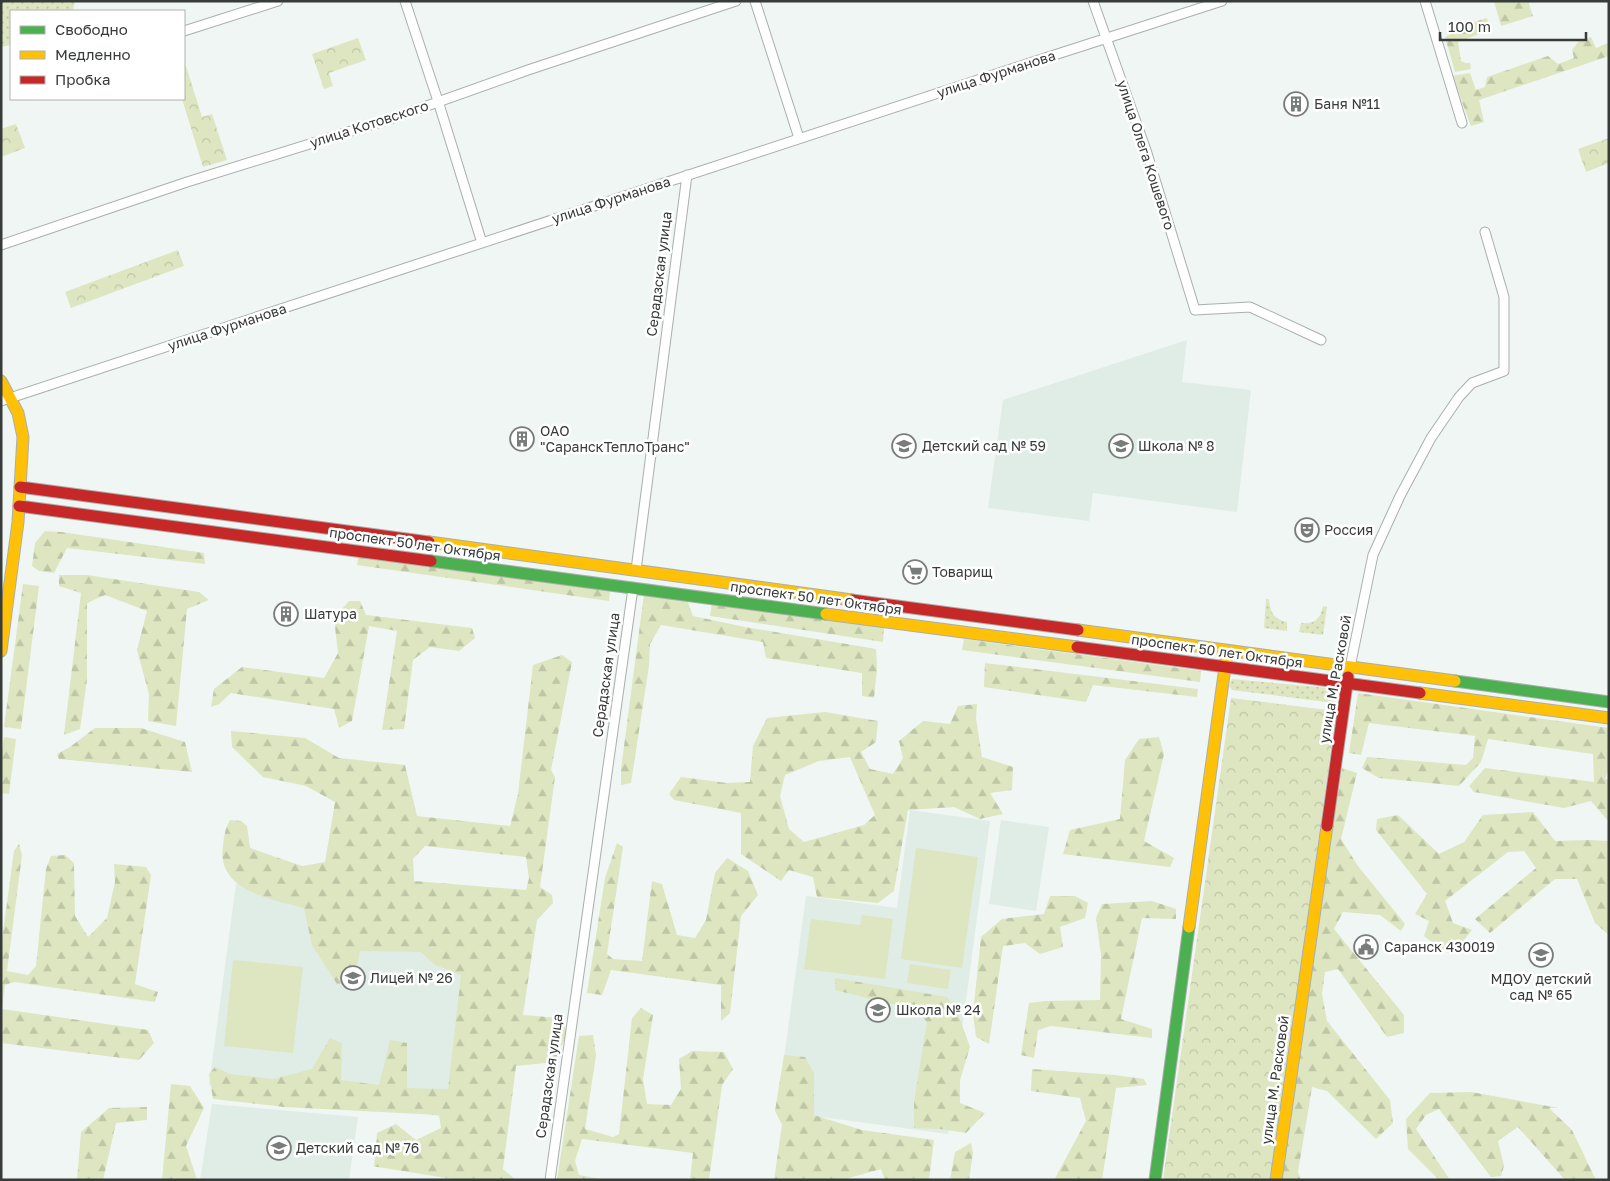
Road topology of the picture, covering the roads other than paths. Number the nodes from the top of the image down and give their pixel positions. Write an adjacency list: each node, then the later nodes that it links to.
1 (278, 1): 8 (street)
2 (405, 1): 10 (street)
3 (736, 1): 10 (street, улица Котовского)
4 (755, 1): 12 (street)
5 (1093, 1): 9 (street, улица Олега Кошевого)
6 (1222, 1): 9 (street, улица Фурманова)
7 (1425, 1): 11 (street)
8 (185, 31)
9 (1106, 38): 12 (street, улица Фурманова); 17 (street, улица Олега Кошевого)
10 (438, 101): 15 (street); 16 (street, улица Котовского)
11 (1462, 123)
12 (799, 138): 13 (street, улица Фурманова)
13 (687, 175): 15 (street, улица Фурманова); 22 (street, Серадзская улица)
14 (1485, 232): 26 (street, улица М. Расковой)
15 (482, 243): 19 (street, улица Фурманова)
16 (1, 245)
17 (1321, 340)
18 (1, 381): 19 (main road)
19 (6, 400): 20 (main road)
20 (20, 487): 21 (main road); 22 (main road, проспект 50 лет Октября)
21 (19, 506): 23 (main road, проспект 50 лет Октября); 25 (main road)
22 (636, 570): 23 (main road, Серадзская улица); 24 (main road, проспект 50 лет Октября)
23 (634, 588): 27 (main road, проспект 50 лет Октября); 31 (street, Серадзская улица)
24 (1229, 650): 26 (main road, проспект 50 лет Октября); 27 (main road)
25 (1, 651)
26 (1350, 667): 28 (main road, улица М. Расковой); 29 (main road, проспект 50 лет Октября)
27 (1224, 668): 28 (main road, проспект 50 лет Октября); 32 (main road)
28 (1347, 684): 30 (main road, проспект 50 лет Октября); 33 (main road, улица М. Расковой)
29 (1609, 702)
30 (1609, 718)
31 (550, 1180)
32 (1155, 1180)
33 (1276, 1180)

